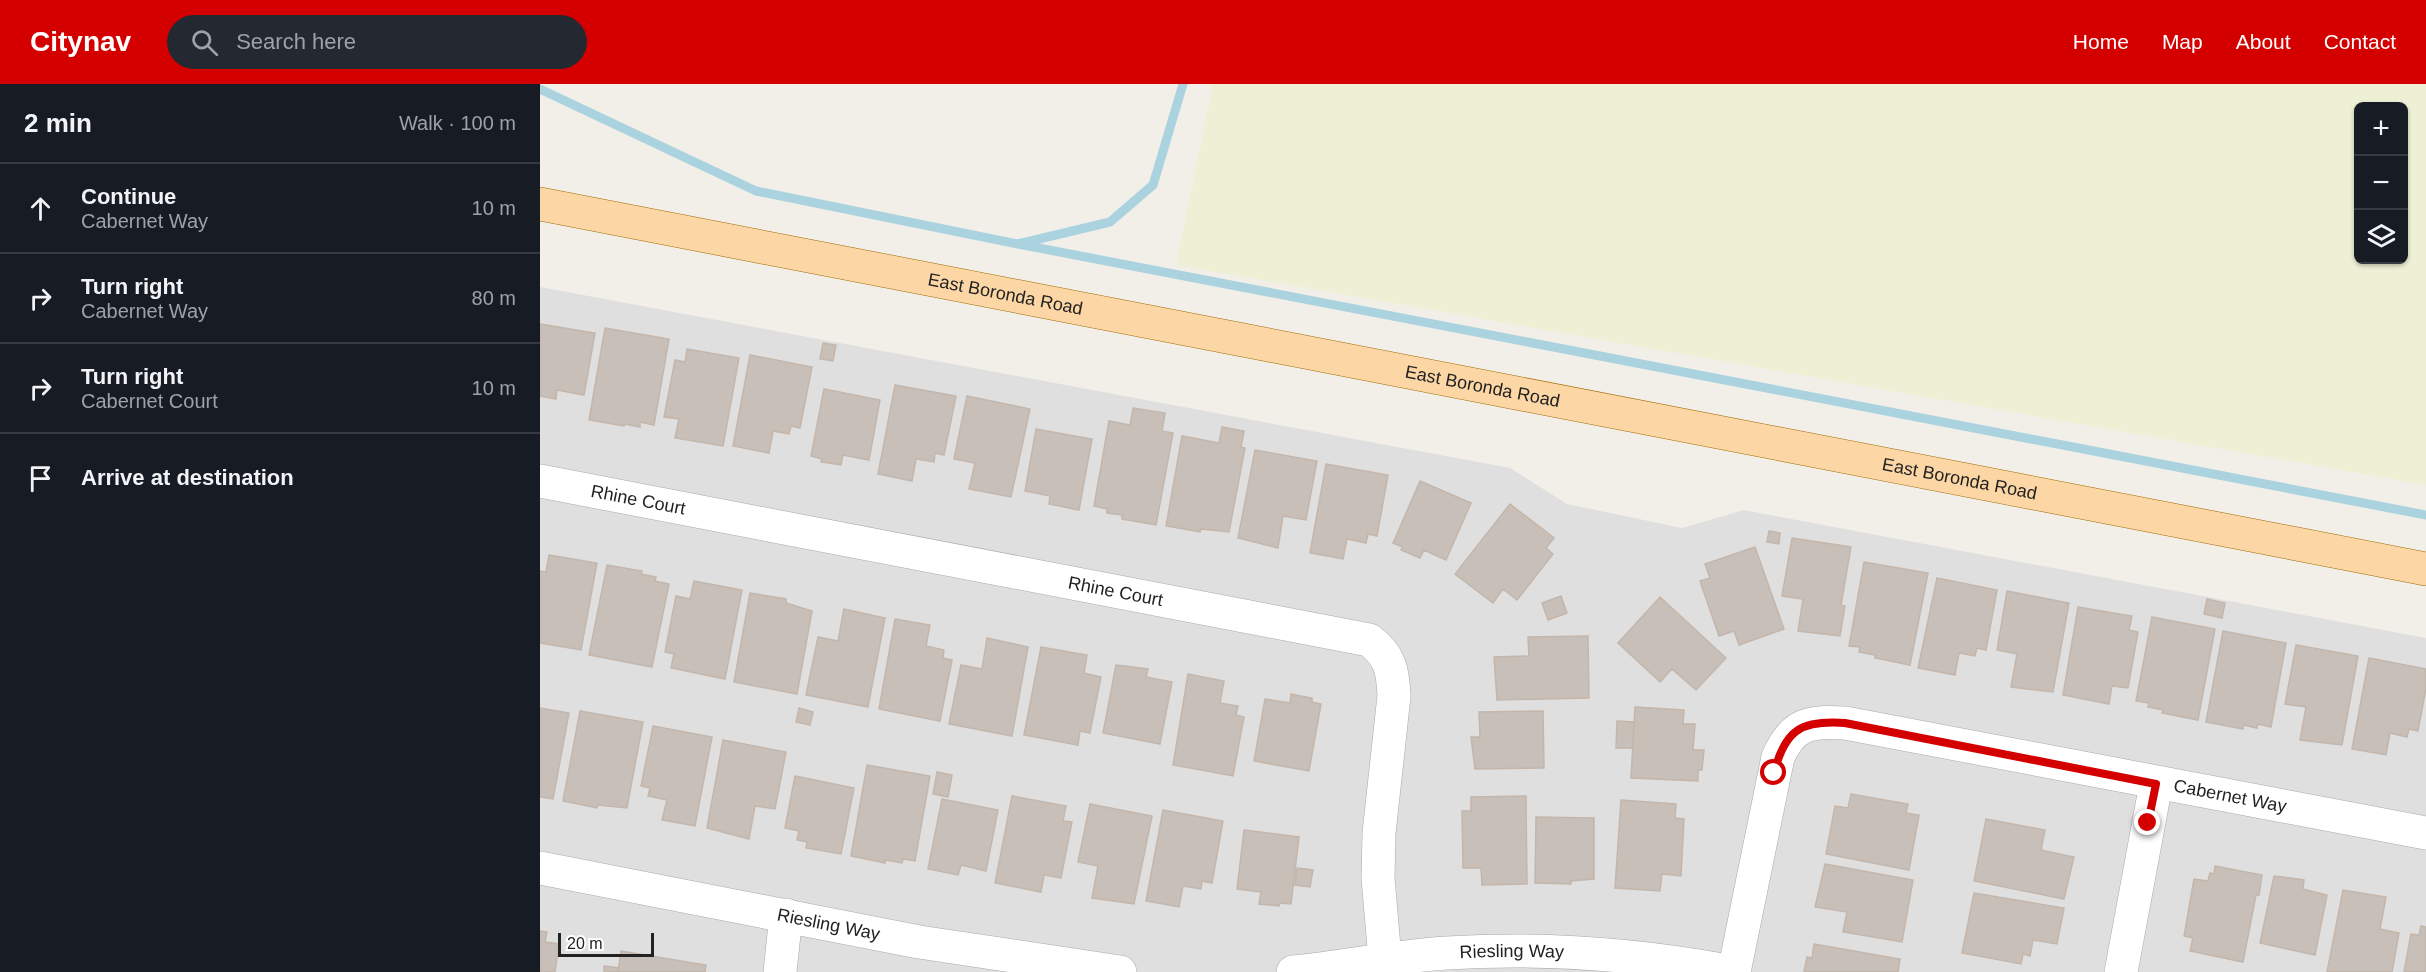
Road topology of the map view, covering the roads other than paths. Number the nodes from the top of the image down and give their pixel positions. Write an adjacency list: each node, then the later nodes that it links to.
1 (540, 204): 3 (main road, East Boronda Road)
2 (540, 481): 8 (street, Rhine Court)
3 (2426, 569)
4 (2156, 784): 5 (street, Cabernet Way); 12 (street, Cabernet Way); 13 (street)
5 (2426, 833)
6 (540, 868): 7 (street, Riesling Way)
7 (786, 915): 9 (street); 10 (street, Riesling Way)
8 (1385, 959): 11 (street, Riesling Way); 12 (street, Riesling Way)
9 (780, 972)
10 (1120, 972)
11 (1293, 972)
12 (1733, 972)
13 (2121, 972)

